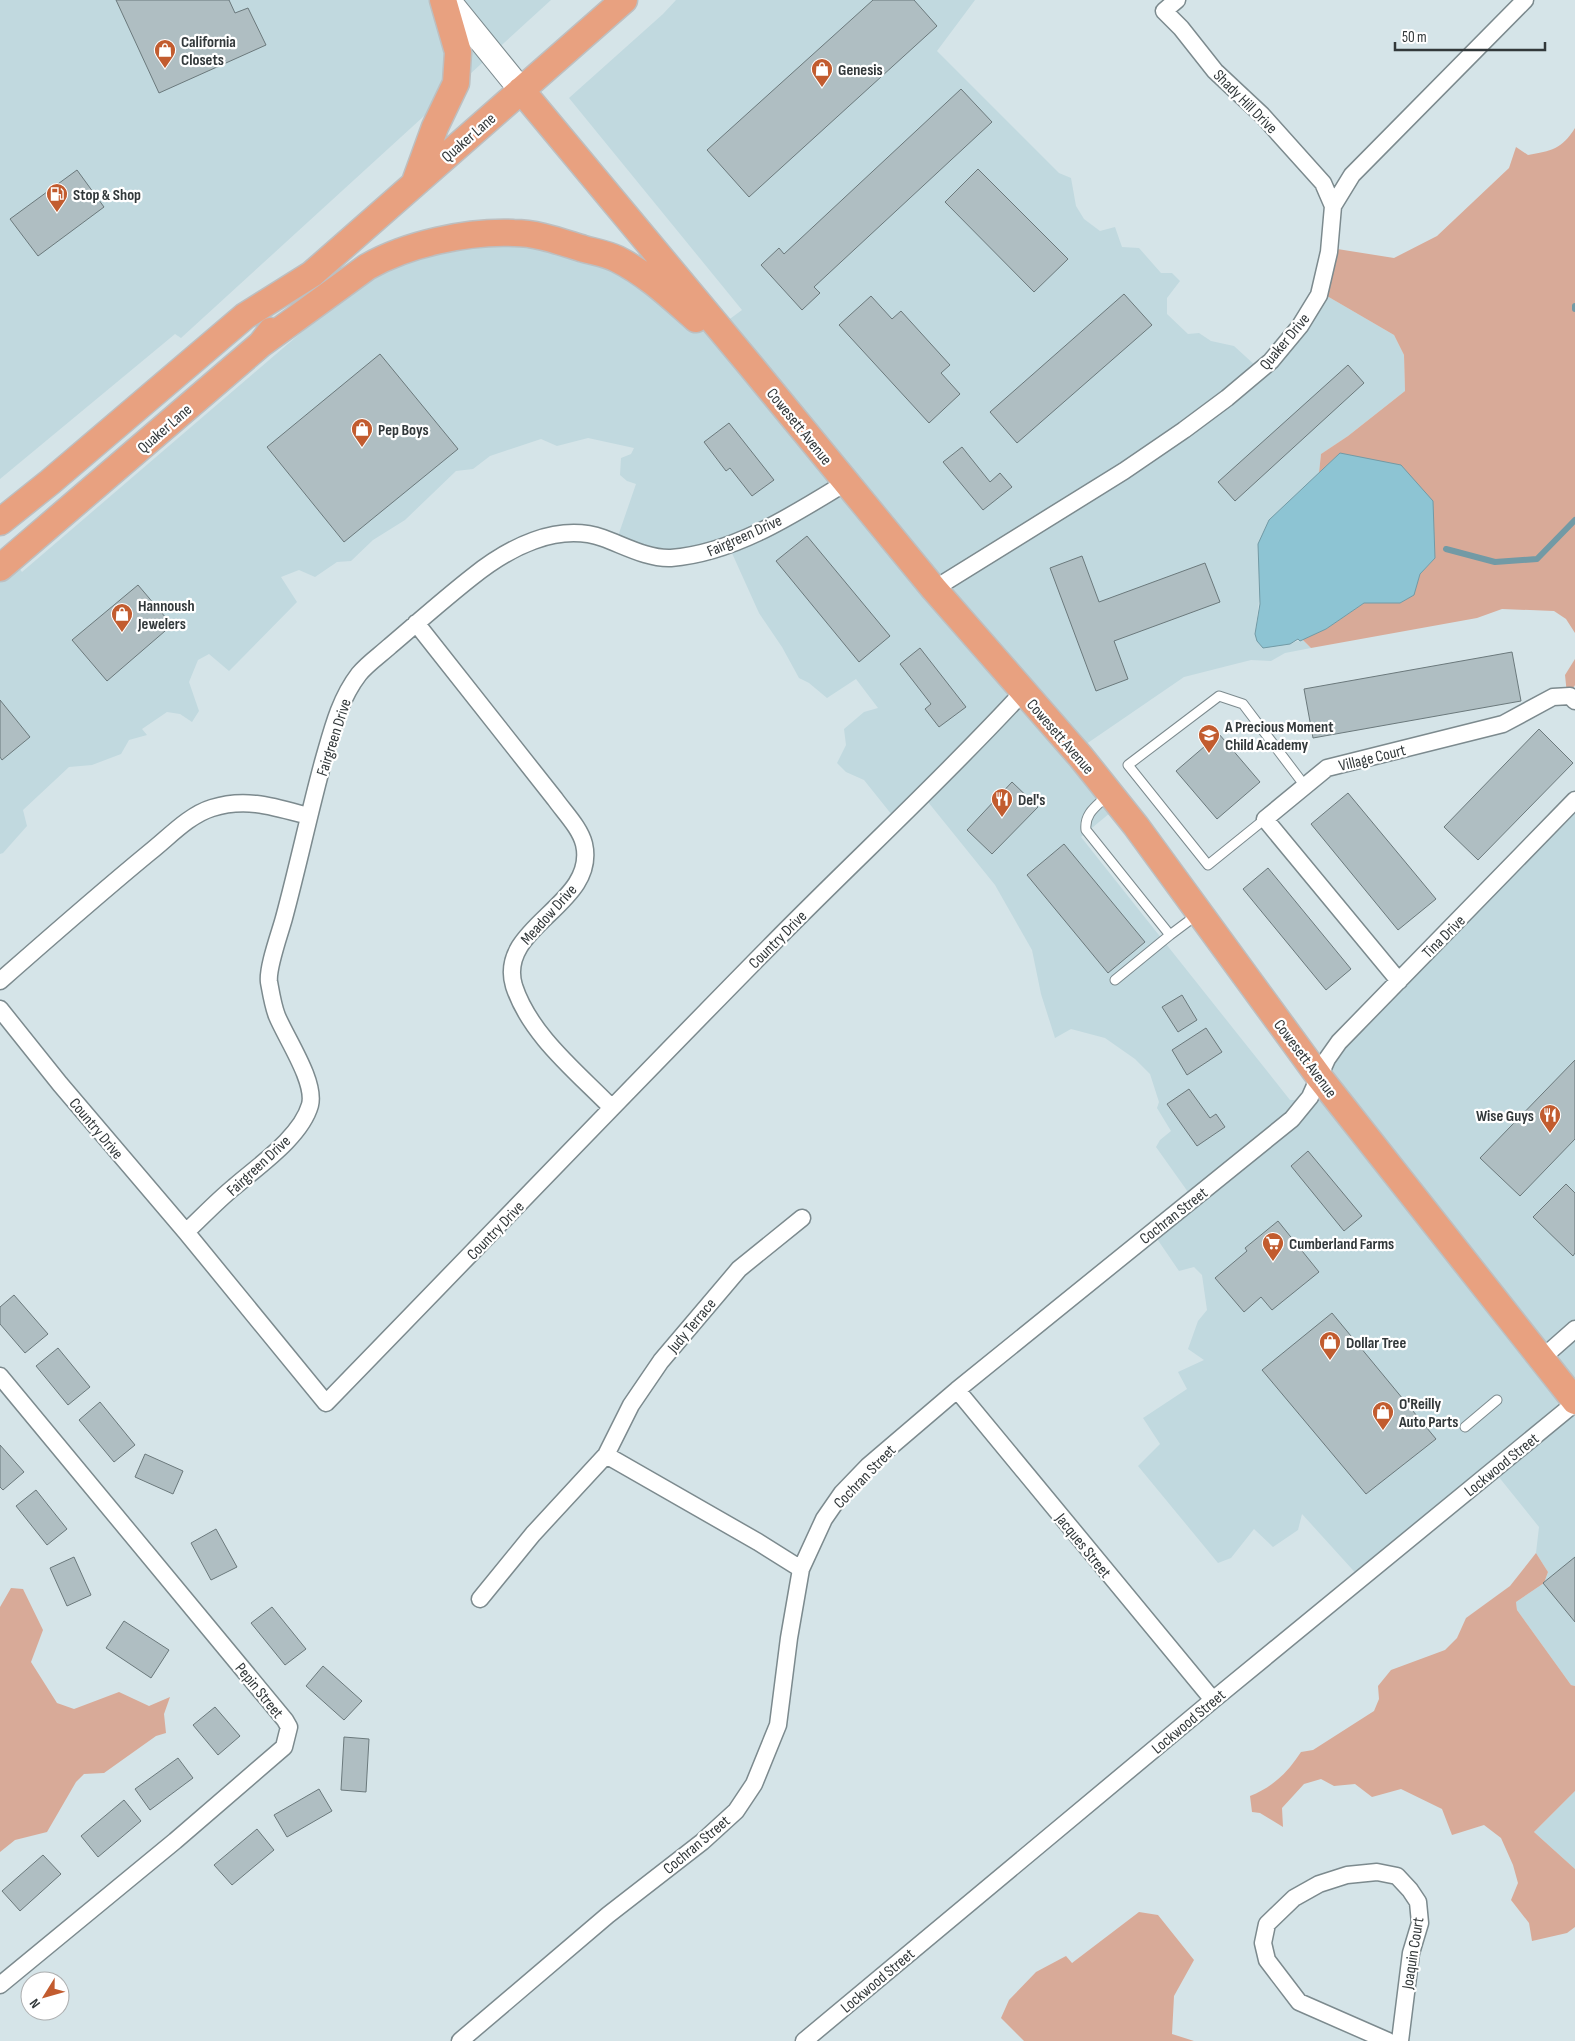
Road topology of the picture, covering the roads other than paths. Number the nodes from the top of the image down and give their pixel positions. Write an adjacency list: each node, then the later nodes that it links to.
1 (443, 0): 7 (main road)
2 (448, 0): 6 (main road)
3 (624, 0): 6 (main road, Quaker Lane)
4 (1177, 0): 8 (street, Shady Hill Drive)
5 (1525, 0): 8 (street, Quaker Drive)
6 (521, 90): 7 (main road, Quaker Lane); 11 (main road, Cowesett Avenue)
7 (414, 185): 9 (main road, Quaker Lane)
8 (1333, 206): 15 (street, Quaker Drive)
9 (312, 274): 10 (main road, Quaker Lane); 13 (main road, Quaker Lane)
10 (261, 344): 11 (main road); 14 (main road, Quaker Lane)
11 (750, 364): 12 (main road, Cowesett Avenue)
12 (845, 483): 15 (main road, Cowesett Avenue); 16 (street, Fairgreen Drive)
13 (0, 522)
14 (0, 568)
15 (934, 589): 17 (main road, Cowesett Avenue)
16 (416, 623): 22 (street, Fairgreen Drive); 31 (street, Meadow Drive)
17 (1023, 692): 20 (main road, Cowesett Avenue); 31 (street, Country Drive)
18 (1575, 701): 19 (street, Village Court)
19 (1305, 786): 23 (street, Village Court); 23 (lane)
20 (1110, 793): 24 (main road, Cowesett Avenue); 25 (lane)
21 (1575, 800): 28 (street, Tina Drive)
22 (308, 816): 26 (street); 33 (street, Fairgreen Drive)
23 (1265, 819): 28 (street)
24 (1200, 912): 25 (lane); 30 (main road, Cowesett Avenue)
25 (1170, 935): 27 (lane)
26 (0, 980)
27 (1115, 980)
28 (1399, 981): 30 (street, Tina Drive)
29 (0, 1009): 33 (street, Country Drive)
30 (1320, 1078): 35 (main road, Cowesett Avenue); 37 (street, Cochran Street)
31 (611, 1107): 33 (street, Country Drive)
32 (802, 1218): 41 (street, Judy Terrace)
33 (186, 1232)
34 (1575, 1329): 35 (street)
35 (1541, 1359): 39 (main road, Cowesett Avenue)
36 (0, 1376): 45 (street, Pepin Street)
37 (957, 1390): 42 (street, Cochran Street); 44 (street, Jacques Street)
38 (1497, 1400): 40 (lane)
39 (1575, 1402): 44 (street, Lockwood Street)
40 (1465, 1427)
41 (606, 1455): 42 (street); 43 (street, Judy Terrace)
42 (801, 1569): 46 (street, Cochran Street)
43 (480, 1599)
44 (1213, 1700): 47 (street, Lockwood Street)
45 (0, 1985)
46 (460, 2041)
47 (804, 2041)
48 (1388, 2041): 49 (street, Joaquin Court)
49 (1400, 2041)

